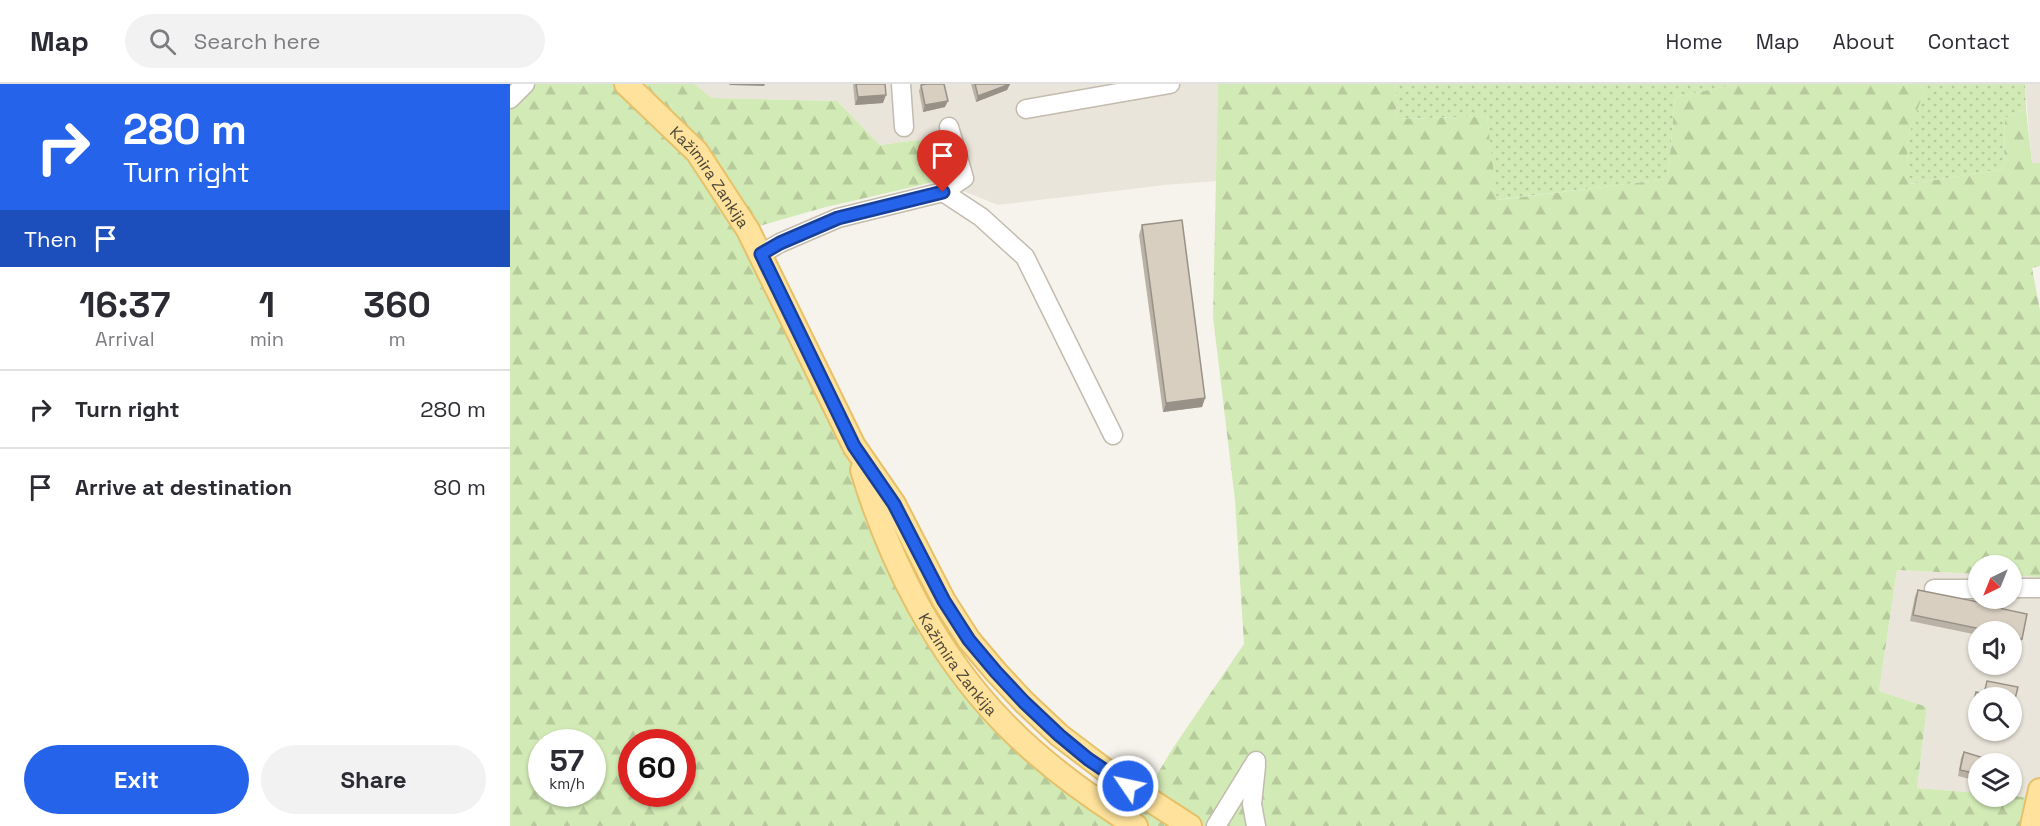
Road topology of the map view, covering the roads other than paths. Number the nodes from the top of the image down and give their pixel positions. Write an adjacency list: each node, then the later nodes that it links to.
1 (525, 84): 5 (street)
2 (626, 84): 10 (main road, Kažimira Zankija)
3 (901, 84): 7 (street)
4 (1170, 84): 6 (street)
5 (510, 99)
6 (1026, 110)
7 (904, 127)
8 (949, 127): 9 (street)
9 (943, 192): 10 (street); 11 (street)
10 (761, 254): 12 (main road, Kažimira Zankija)
11 (1113, 435)
12 (854, 446): 18 (main road, Kažimira Zankija); 22 (main road, Kažimira Zankija)
13 (2022, 588): 14 (street)
14 (2040, 588)
15 (1934, 589): 16 (street)
16 (1968, 589)
17 (2040, 790): 19 (main road)
18 (1098, 802): 20 (street); 21 (main road, Kažimira Zankija)
19 (2031, 824)
20 (1114, 826)
21 (1136, 826)
22 (1190, 826)
23 (1216, 826): 24 (street)
24 (1256, 826)

